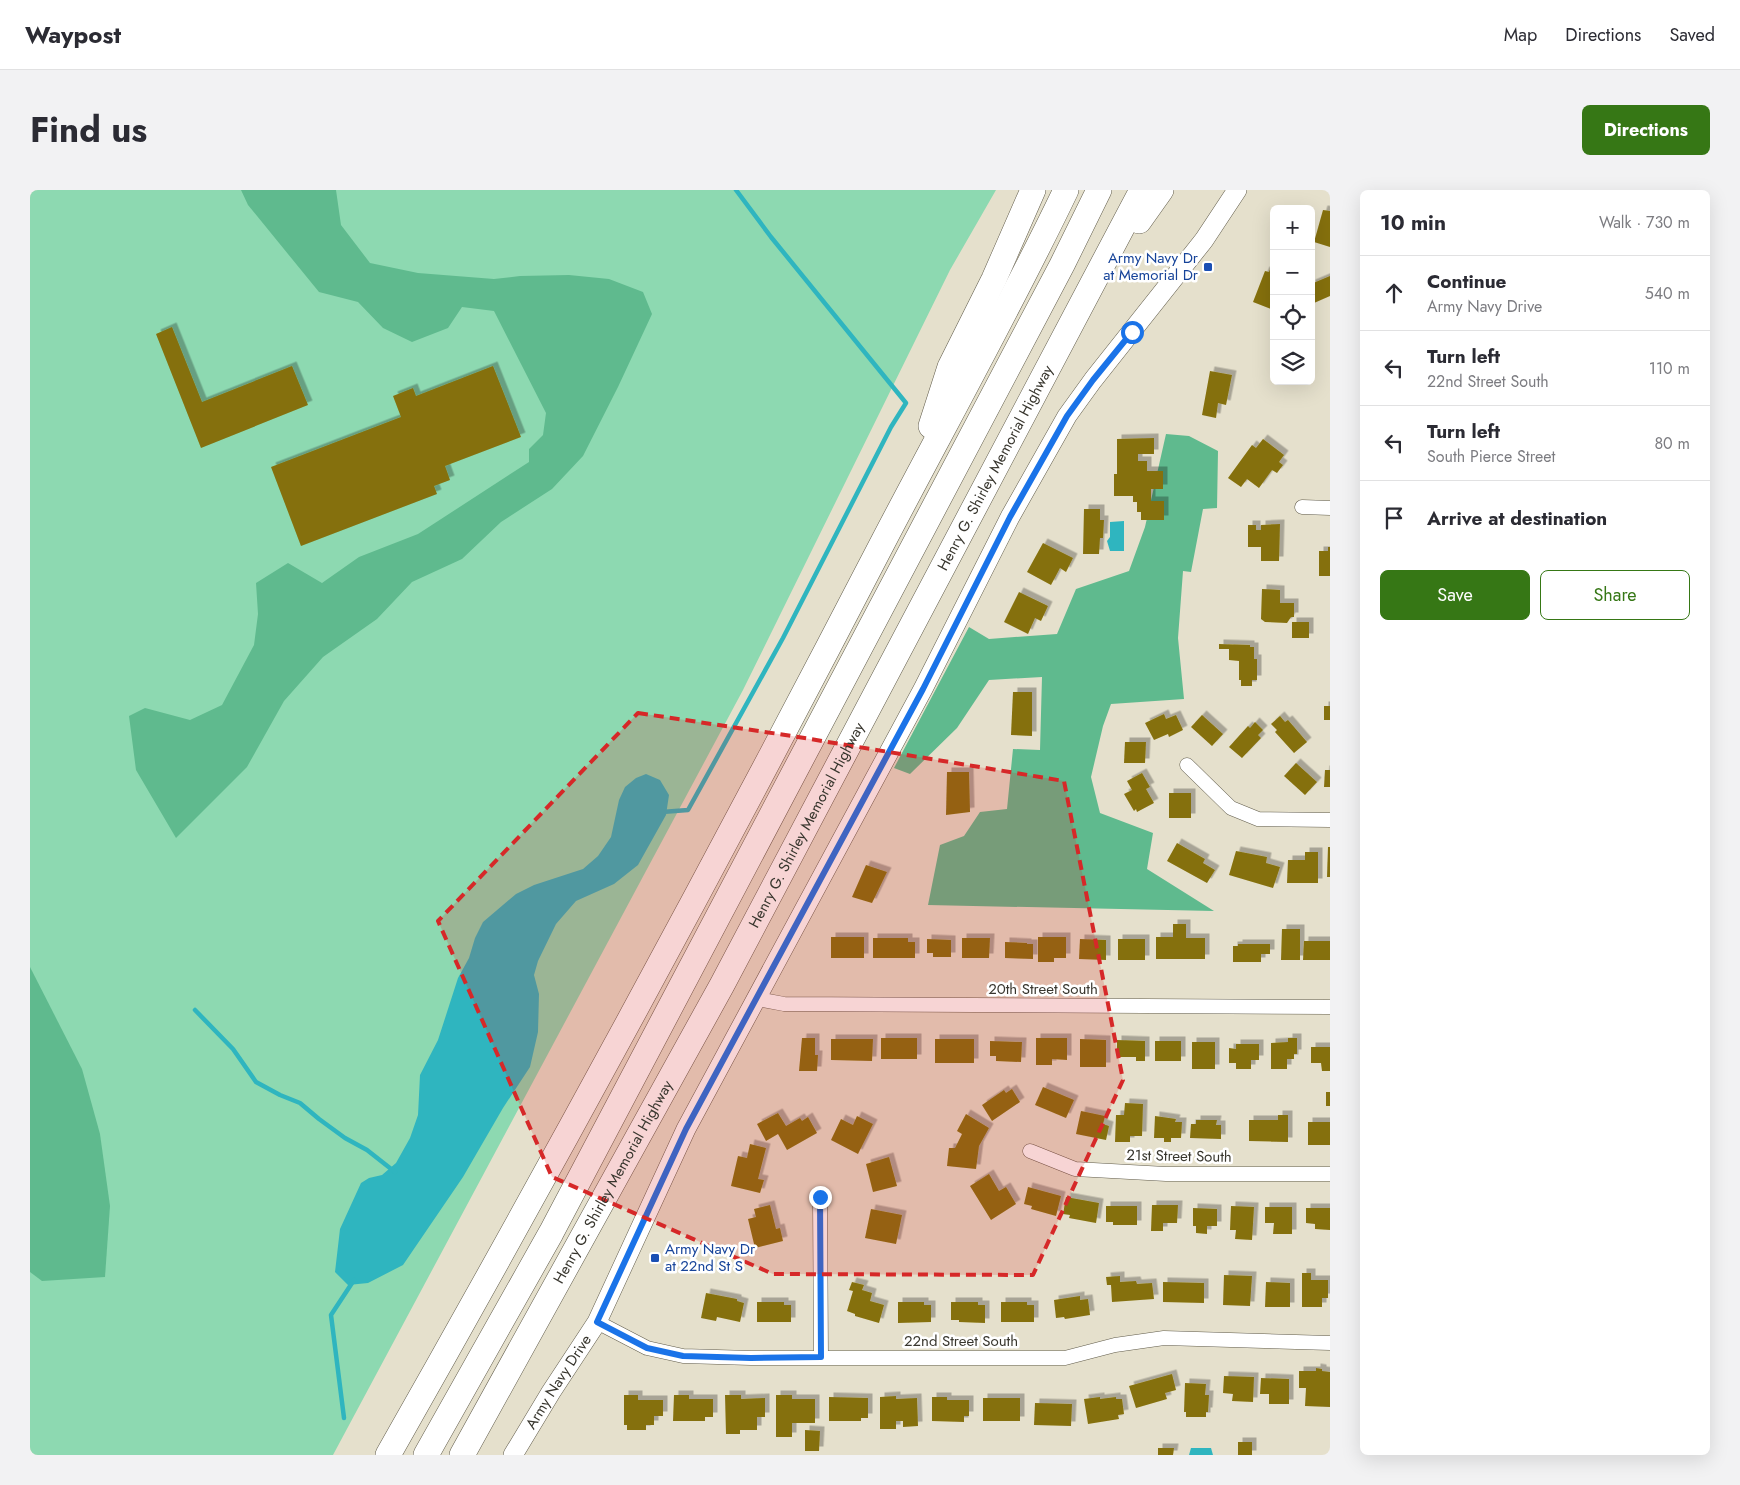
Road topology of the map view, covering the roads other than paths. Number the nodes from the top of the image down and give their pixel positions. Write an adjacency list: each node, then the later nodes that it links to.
1 (1032, 190): 8 (highway)
2 (1066, 190): 8 (highway)
3 (1099, 190): 22 (highway)
4 (1142, 190): 7 (highway, Henry G. Shirley Memorial Highway)
5 (1161, 190): 7 (highway)
6 (1237, 190): 13 (street, Army Navy Drive)
7 (1094, 284): 23 (highway, Henry G. Shirley Memorial Highway)
8 (911, 488): 21 (highway)
9 (1302, 507): 10 (street)
10 (1330, 508)
11 (1187, 765): 12 (street)
12 (1330, 820)
13 (757, 999): 14 (street, 20th Street South); 18 (street, Army Navy Drive)
14 (1330, 1007)
15 (1030, 1151): 16 (street, 21st Street South)
16 (1330, 1174)
17 (820, 1197): 20 (street)
18 (597, 1322): 20 (street, 22nd Street South); 24 (street, Army Navy Drive)
19 (1330, 1343): 20 (street, 22nd Street South)
20 (821, 1357)
21 (388, 1455)
22 (426, 1455)
23 (462, 1455)
24 (513, 1455)

